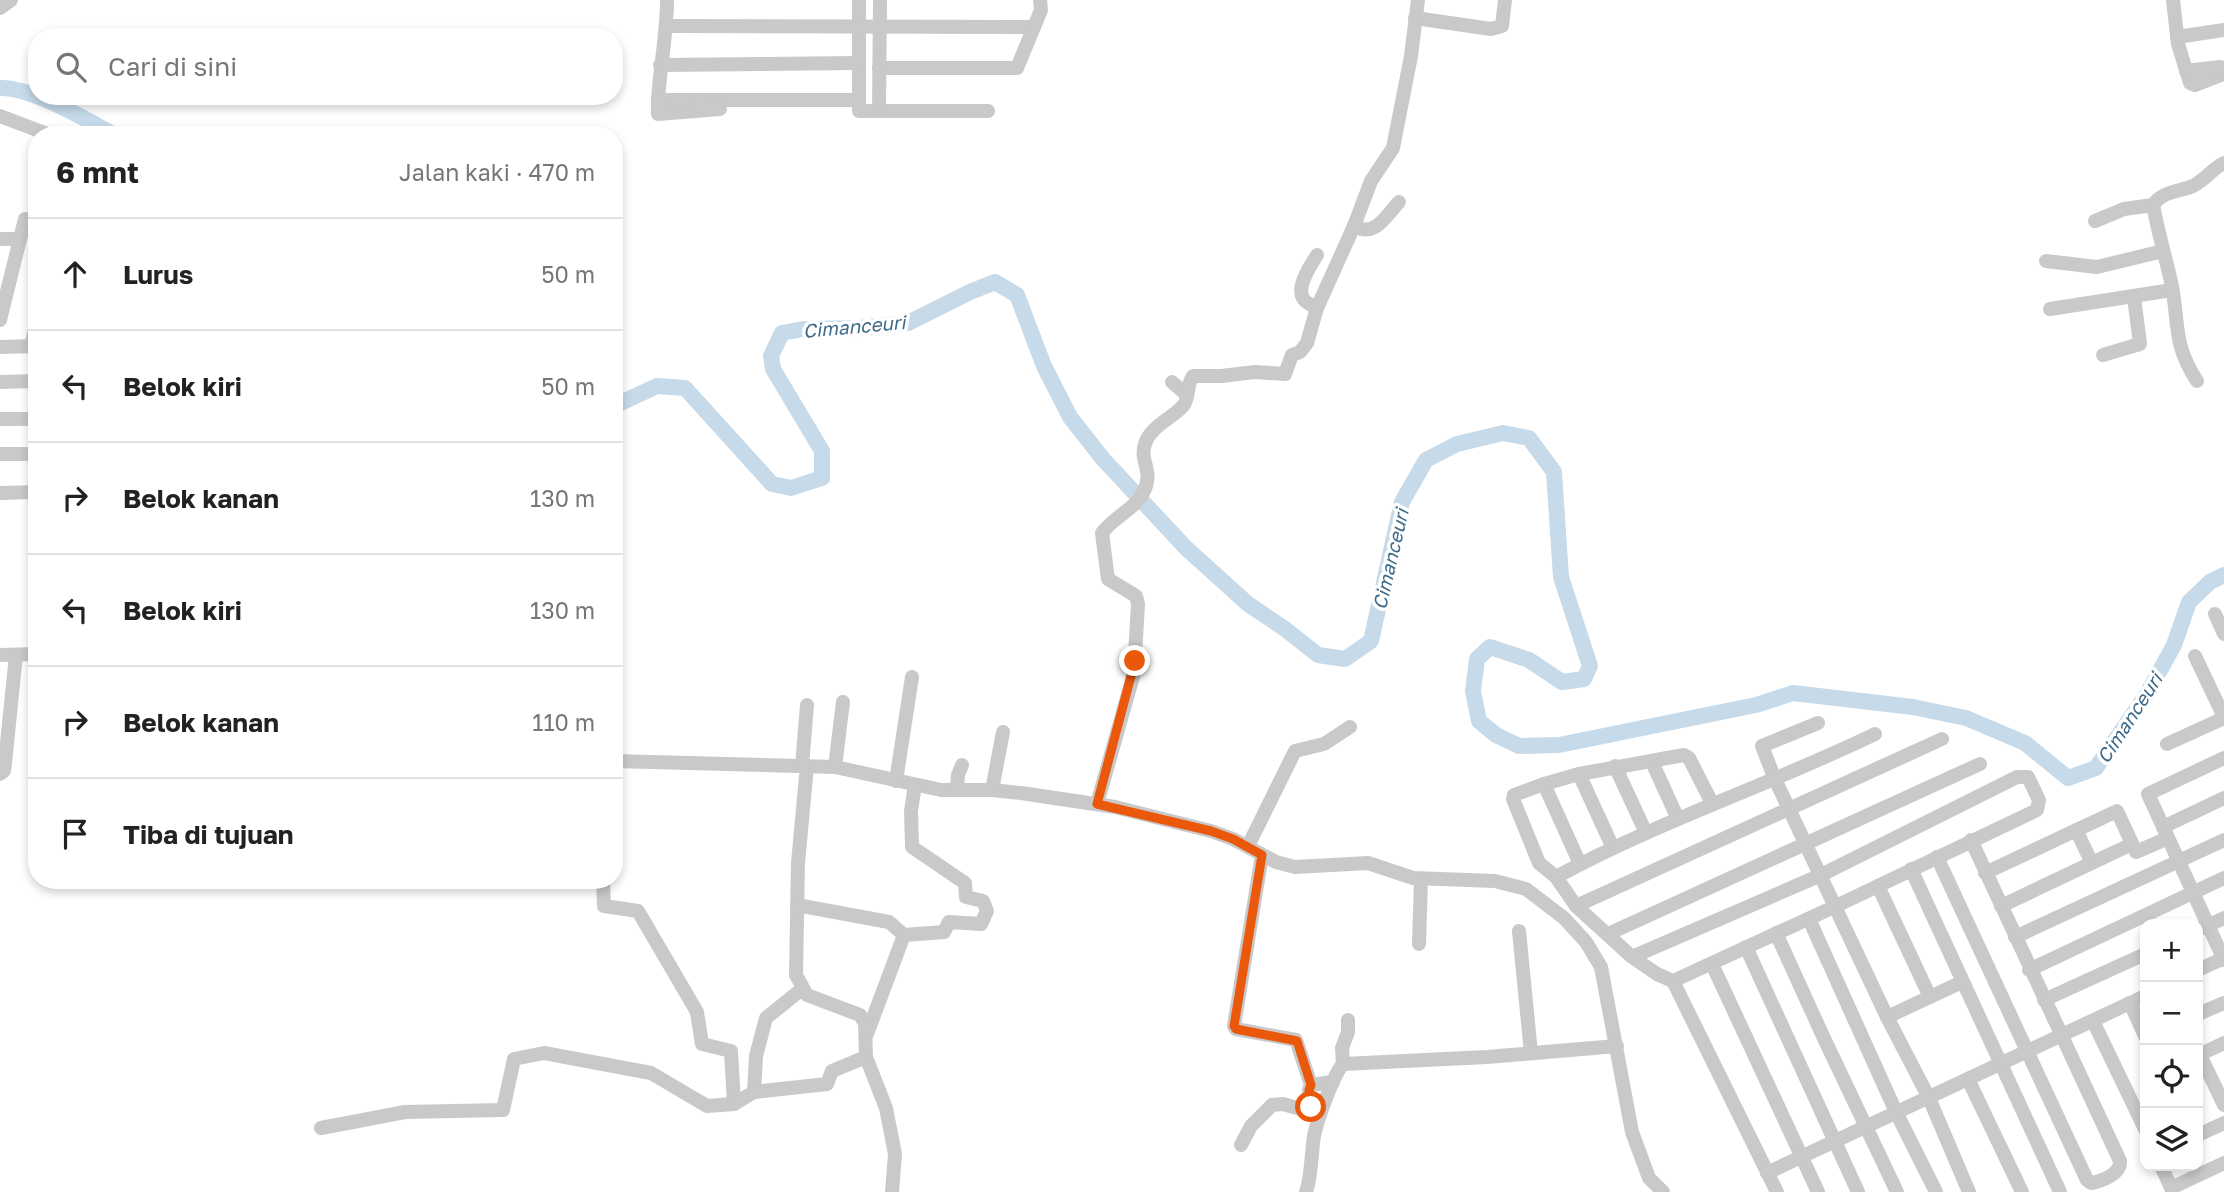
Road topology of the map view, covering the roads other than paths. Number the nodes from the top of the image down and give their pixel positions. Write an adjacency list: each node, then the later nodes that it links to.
1 (12, 0): 9 (street)
2 (667, 0): 11 (street)
3 (859, 0): 13 (street)
4 (880, 0): 12 (street)
5 (1040, 0): 14 (street)
6 (1418, 0): 10 (street)
7 (1504, 0): 10 (street)
8 (2173, 0): 16 (street)
9 (0, 8)
10 (1415, 18): 31 (street)
11 (667, 26): 13 (street); 18 (street)
12 (880, 26): 13 (street); 14 (street); 19 (street)
13 (859, 27): 17 (street)
14 (1034, 27): 19 (street)
15 (2224, 30): 16 (street)
16 (2177, 37): 20 (street)
17 (859, 63): 18 (street); 21 (street)
18 (660, 65): 21 (street)
19 (879, 68): 22 (street)
20 (2224, 70)
21 (859, 100): 22 (street)
22 (879, 111): 23 (street)
23 (988, 111)
24 (0, 116): 25 (street)
25 (28, 127)
26 (2224, 163): 28 (street)
27 (1399, 202): 31 (street)
28 (2153, 205): 30 (street); 34 (street)
29 (25, 219): 33 (street)
30 (2095, 221)
31 (1354, 226): 40 (street)
32 (0, 239): 33 (street)
33 (20, 239): 37 (street)
34 (2163, 251): 36 (street); 38 (street)
35 (1317, 255): 40 (street)
36 (2046, 261)
37 (6, 274): 42 (street)
38 (2172, 290): 39 (street); 47 (street)
39 (2134, 297): 41 (street); 45 (street)
40 (1317, 308): 50 (street)
41 (2050, 309)
42 (1, 314)
43 (28, 346): 44 (street)
44 (0, 347)
45 (2103, 355)
46 (28, 381): 48 (street)
47 (2197, 381)
48 (0, 382)
49 (1172, 382): 50 (street)
50 (1187, 395): 91 (street)
51 (0, 419): 52 (street)
52 (28, 419)
53 (0, 454): 54 (street)
54 (28, 454)
55 (28, 492): 56 (street)
56 (0, 493)
57 (2215, 614): 58 (street)
58 (2224, 634)
59 (16, 654): 60 (street); 61 (street); 81 (street)
60 (28, 654)
61 (0, 655)
62 (2195, 656): 66 (street)
63 (912, 677): 84 (street)
64 (843, 702): 80 (street)
65 (807, 705): 78 (street)
66 (2224, 718): 72 (street)
67 (1818, 723): 83 (street)
68 (1350, 727): 101 (street)
69 (1003, 732): 88 (street)
70 (1875, 734): 83 (street)
71 (1942, 738): 92 (street)
72 (2167, 744)
73 (2224, 758): 95 (street)
74 (623, 761): 78 (street)
75 (1652, 762): 79 (street); 90 (street); 93 (street)
76 (1980, 764): 99 (street)
77 (962, 765): 87 (street)
78 (804, 766): 80 (street); 117 (street)
79 (1615, 766): 82 (street); 96 (street)
80 (835, 767): 84 (street)
81 (0, 774)
82 (1579, 774): 85 (street); 102 (street)
83 (1774, 776): 90 (street); 92 (street)
84 (896, 781): 86 (street)
85 (1544, 784): 107 (street); 111 (street)
86 (915, 785): 87 (street); 130 (street)
87 (957, 790): 88 (street)
88 (992, 790): 91 (street)
89 (2224, 798): 95 (street)
90 (1712, 803): 93 (street)
91 (1097, 804): 101 (street)
92 (1789, 807): 99 (street); 118 (street)
93 (1678, 819): 96 (street)
94 (2076, 830): 100 (street); 106 (street); 109 (street)
95 (2165, 832): 100 (street); 105 (street)
96 (1646, 833): 102 (street)
97 (1971, 840): 104 (street); 109 (street); 110 (street)
98 (2224, 840): 105 (street)
99 (1807, 843): 110 (street); 129 (street)
100 (2132, 844): 106 (street)
101 (1248, 846): 103 (street)
102 (1612, 848): 107 (street)
103 (1262, 855): 113 (street); 164 (street)
104 (1937, 857): 108 (street); 157 (street)
105 (2179, 862): 116 (street); 131 (street)
106 (2092, 863): 120 (street)
107 (1580, 864): 111 (street)
108 (1911, 869): 114 (street); 141 (street)
109 (1985, 873): 120 (street)
110 (1821, 875): 119 (street); 135 (street)
111 (1556, 877): 118 (street)
112 (2224, 878): 116 (street)
113 (1421, 879): 132 (street); 156 (street)
114 (1878, 886): 119 (street); 143 (street)
115 (603, 889): 169 (street)
116 (2193, 893): 123 (street); 124 (street)
117 (797, 905): 130 (street); 142 (street)
118 (1576, 906): 129 (street)
119 (1836, 906): 122 (street); 149 (street)
120 (2001, 906): 131 (street)
121 (2224, 918): 126 (street)
122 (1809, 919): 128 (street); 171 (street)
123 (2149, 919)
124 (2200, 919)
125 (2140, 923): 139 (street)
126 (2203, 928): 136 (street)
127 (1519, 931): 158 (street)
128 (1776, 933): 133 (street); 173 (street)
129 (1608, 934): 135 (street)
130 (904, 935): 154 (street)
131 (2015, 937): 139 (street)
132 (1419, 944)
133 (1746, 947): 137 (street); 176 (street)
134 (2140, 956): 145 (street)
135 (1632, 957): 140 (street)
136 (2224, 959): 138 (street)
137 (1712, 964): 140 (street); 178 (street)
138 (2203, 968)
139 (2029, 970): 145 (street)
140 (1673, 981): 181 (street)
141 (1962, 982): 143 (street); 161 (street)
142 (802, 989): 154 (street); 166 (street)
143 (1930, 997): 149 (street)
144 (2140, 998): 146 (street)
145 (2044, 1000): 153 (street)
146 (2130, 1003): 151 (street); 152 (street)
147 (2224, 1003): 148 (street)
148 (2203, 1012)
149 (1887, 1017): 167 (street)
150 (1348, 1020): 160 (street)
151 (2093, 1021): 153 (street); 168 (street)
152 (2140, 1025)
153 (2060, 1036): 157 (street); 157 (street)
154 (865, 1039): 159 (street)
155 (2224, 1043): 165 (street)
156 (1617, 1046): 158 (street); 185 (street)
157 (2028, 1051): 161 (street)
158 (1531, 1053): 160 (street)
159 (866, 1057): 166 (street); 183 (street)
160 (1343, 1064): 163 (street)
161 (2001, 1064): 162 (street); 193 (street)
162 (1968, 1079): 167 (street); 192 (street)
163 (1333, 1082): 164 (street); 184 (street)
164 (1311, 1085): 177 (street)
165 (2220, 1085): 170 (street)
166 (754, 1092): 169 (street)
167 (1929, 1098): 171 (street); 191 (street)
168 (2139, 1101)
169 (734, 1104): 174 (street)
170 (2224, 1105)
171 (1896, 1112): 173 (street); 190 (street)
172 (2224, 1122): 175 (street)
173 (1866, 1125): 176 (street); 189 (street)
174 (321, 1128)
175 (2203, 1132)
176 (1834, 1142): 178 (street); 188 (street)
177 (1241, 1145)
178 (1802, 1157): 181 (street); 187 (street)
179 (2224, 1163): 182 (street)
180 (2163, 1171): 182 (street)
181 (1768, 1173): 186 (street)
182 (2172, 1190)
183 (892, 1192)
184 (1306, 1192)
185 (1663, 1192)
186 (1777, 1192)
187 (1818, 1192)
188 (1858, 1192)
189 (1897, 1192)
190 (1936, 1192)
191 (1969, 1192)
192 (2022, 1192)
193 (2060, 1192)

